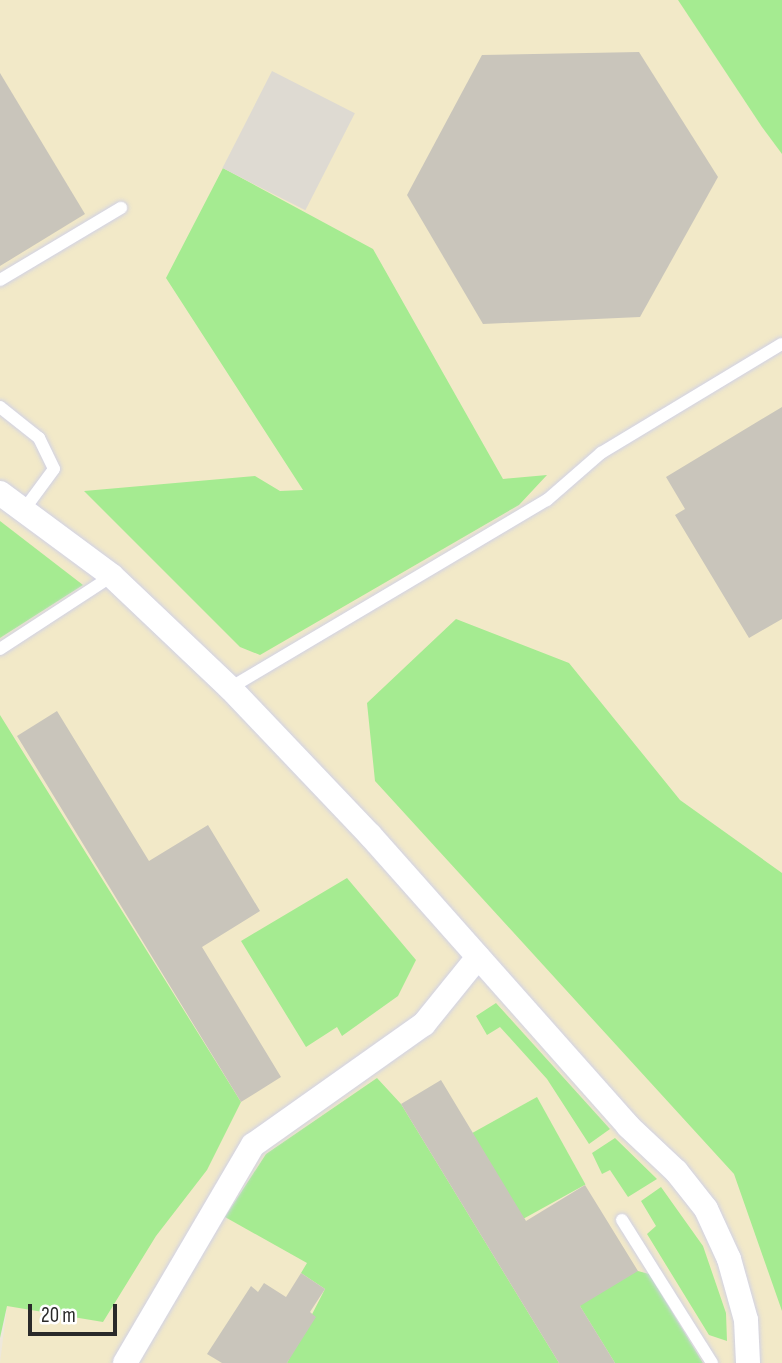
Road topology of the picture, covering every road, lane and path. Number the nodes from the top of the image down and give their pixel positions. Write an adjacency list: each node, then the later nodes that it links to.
1 (121, 208): 2 (lane)
2 (0, 280)
3 (782, 344): 9 (lane)
4 (0, 407): 6 (lane)
5 (0, 493): 6 (street)
6 (23, 511): 7 (street)
7 (112, 576): 8 (lane); 9 (street)
8 (0, 649)
9 (230, 688): 10 (street)
10 (478, 957): 12 (street); 14 (street)
11 (622, 1220): 13 (lane)
12 (125, 1363)
13 (712, 1363)
14 (748, 1363)

